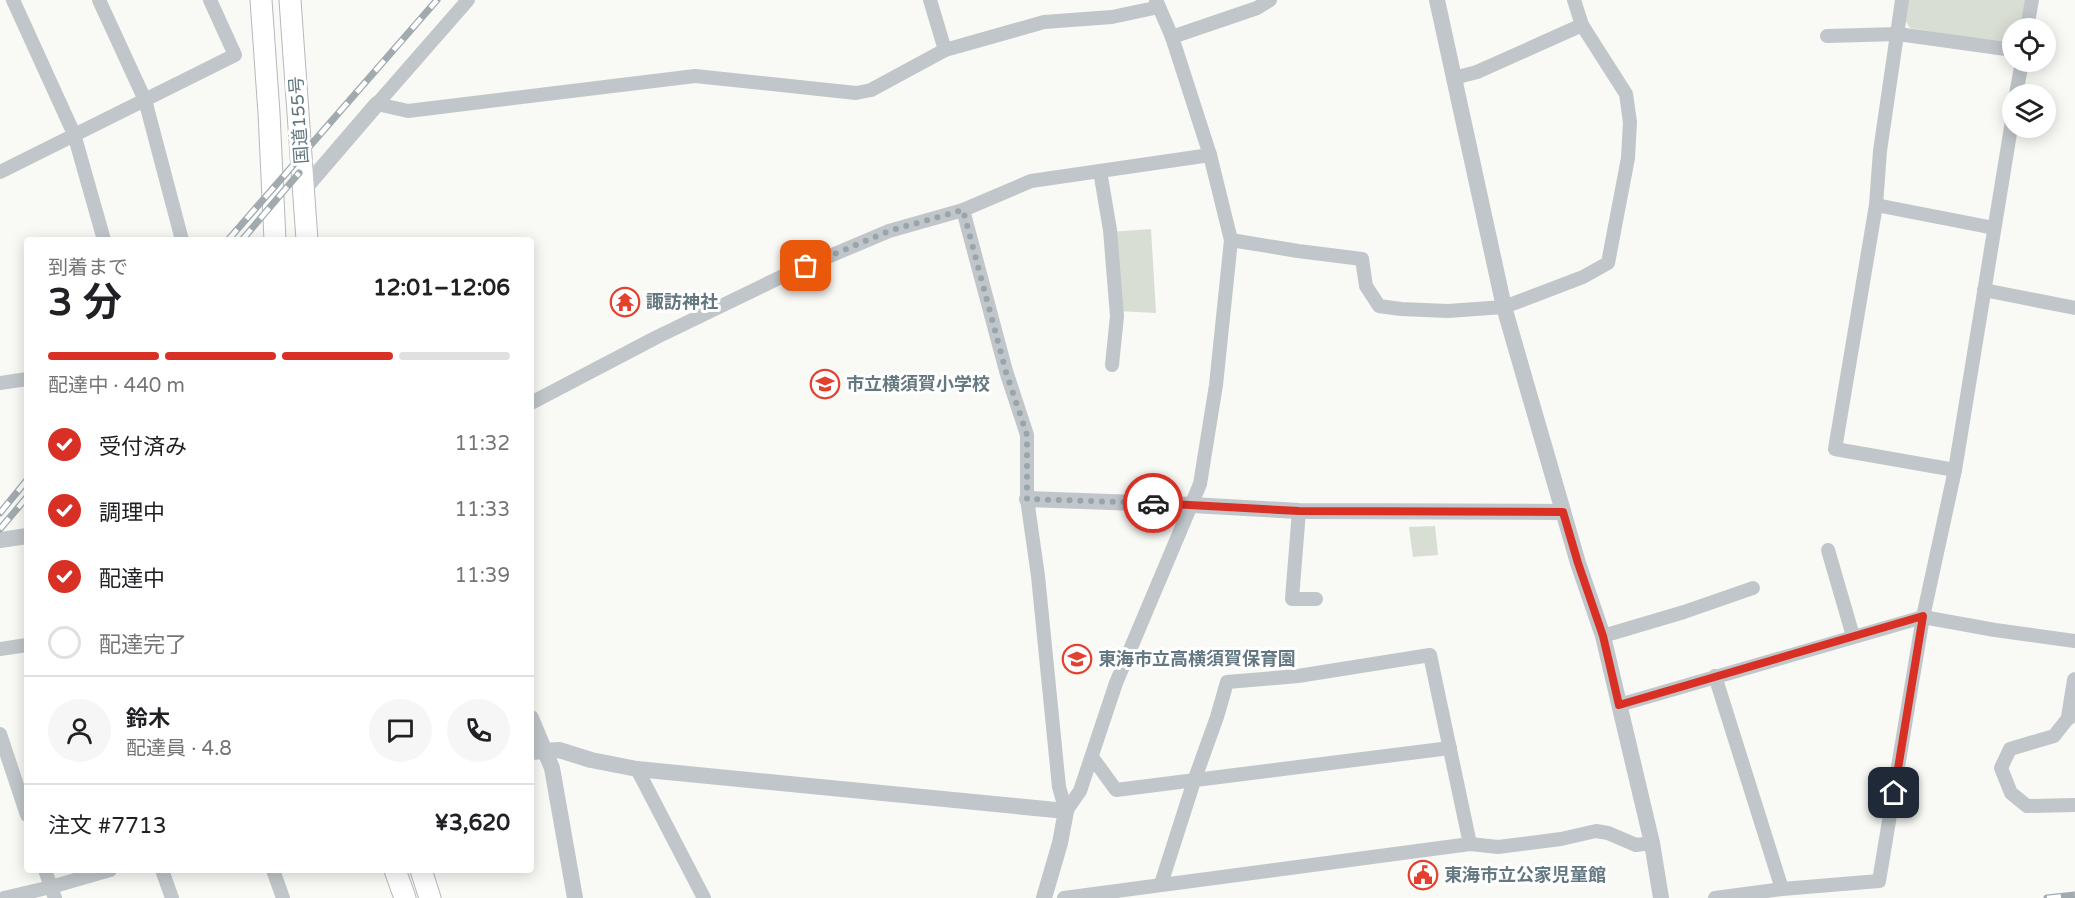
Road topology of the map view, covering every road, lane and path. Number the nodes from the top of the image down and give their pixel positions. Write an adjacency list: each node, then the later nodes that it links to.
1 (13, 0): 24 (street)
2 (99, 0): 22 (street)
3 (210, 0): 22 (street)
4 (261, 0): 35 (highway, 国道155号)
5 (290, 0): 29 (highway, 国道155号)
6 (468, 0): 23 (street)
7 (930, 0): 20 (street)
8 (1270, 0): 18 (street)
9 (1437, 0): 21 (street)
10 (1574, 0): 15 (street)
11 (1902, 0): 16 (street)
12 (2032, 0): 14 (street)
13 (1157, 4): 18 (street); 20 (street)
14 (2029, 18)
15 (1582, 25): 21 (street); 39 (street)
16 (1898, 34): 17 (street); 19 (street); 30 (street)
17 (1827, 36)
18 (1172, 37): 26 (street)
19 (2002, 48)
20 (945, 50): 23 (street)
21 (1454, 78): 39 (street)
22 (145, 100): 24 (street); 34 (street)
23 (377, 104): 29 (street)
24 (74, 134): 28 (street); 33 (street)
25 (2009, 138): 32 (street)
26 (1210, 155): 27 (street); 37 (street)
27 (1100, 171): 31 (street); 41 (street)
28 (0, 172)
29 (304, 189): 36 (highway, 国道155号)
30 (1876, 205): 32 (street); 45 (street)
31 (963, 210): 44 (street); 46 (street)
32 (1994, 228): 38 (street)
33 (103, 237)
34 (181, 237)
35 (275, 237)
36 (307, 237)
37 (1231, 240): 39 (street); 47 (street)
38 (1984, 290): 40 (street); 45 (street)
39 (1504, 307): 49 (street)
40 (2075, 308)
41 (1112, 365)
42 (24, 379): 43 (street)
43 (0, 383)
44 (534, 402)
45 (1955, 470): 55 (street)
46 (1027, 499): 47 (street); 74 (street)
47 (1192, 505): 48 (street); 69 (street)
48 (1299, 511): 49 (street); 54 (street)
49 (1563, 512): 56 (street)
50 (24, 536): 51 (street)
51 (0, 540)
52 (1828, 550): 57 (street)
53 (1753, 588): 56 (street)
54 (1316, 599)
55 (1923, 616): 57 (street); 58 (street); 84 (street)
56 (1603, 636): 63 (street)
57 (1853, 636): 61 (street)
58 (2075, 640)
59 (24, 645): 60 (street)
60 (0, 649)
61 (1715, 676): 63 (street); 84 (street)
62 (2075, 680): 64 (street)
63 (1619, 705): 75 (street)
64 (2069, 717): 72 (street)
65 (534, 733): 68 (street)
66 (0, 734): 73 (street)
67 (1449, 747): 71 (street); 71 (street); 76 (street)
68 (538, 752): 70 (street); 91 (street)
69 (1092, 757): 71 (street); 74 (street)
70 (637, 769): 74 (street); 92 (street)
71 (1194, 781): 83 (street)
72 (2075, 805)
73 (24, 806)
74 (1066, 811): 93 (street)
75 (1652, 843): 76 (street); 95 (street)
76 (1470, 844): 83 (street)
77 (46, 873): 85 (street)
78 (103, 873): 85 (street)
79 (163, 873): 87 (street)
80 (274, 873): 88 (street)
81 (396, 873): 89 (highway)
82 (422, 873): 90 (highway)
83 (1161, 884): 94 (street)
84 (1782, 889): 96 (street)
85 (53, 893): 86 (street)
86 (4, 898)
87 (172, 898)
88 (283, 898)
89 (405, 898)
90 (430, 898)
91 (575, 898)
92 (704, 898)
93 (1044, 898)
94 (1064, 898)
95 (1661, 898)
96 (1715, 898)

